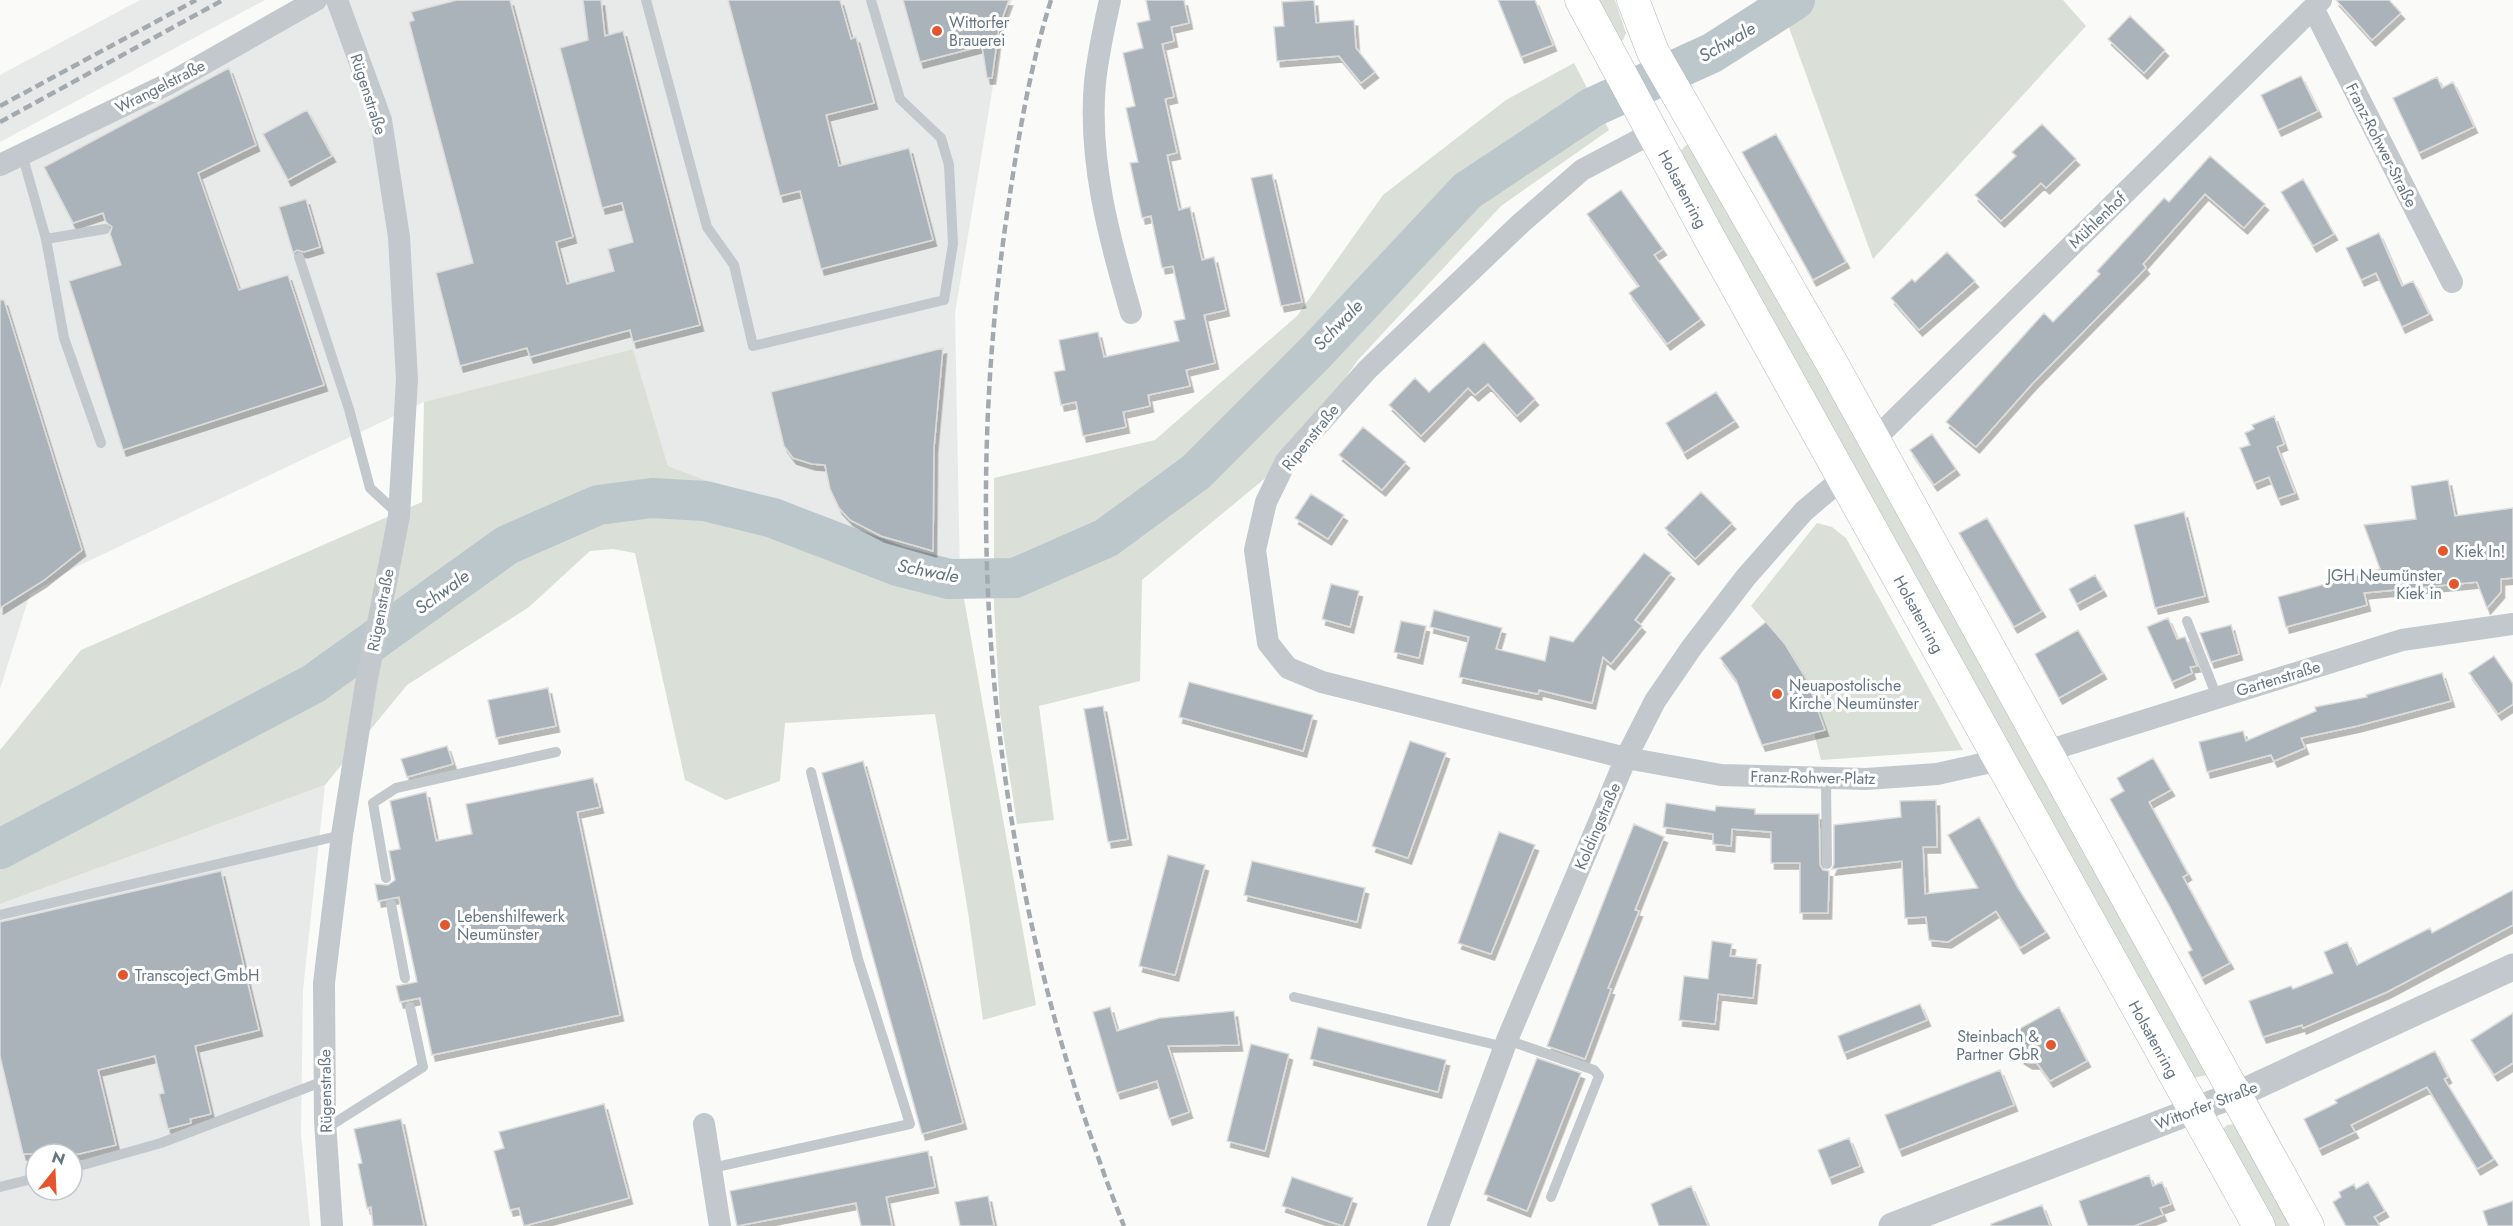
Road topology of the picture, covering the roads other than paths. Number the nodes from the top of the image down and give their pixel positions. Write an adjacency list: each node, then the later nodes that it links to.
1 (316, 0): 10 (street, Wrangelstraße)
2 (337, 0): 20 (street, Rügenstraße)
3 (646, 0): 4 (lane)
4 (871, 0)
5 (1110, 0): 16 (street)
6 (1581, 0): 9 (main road, Holsatenring)
7 (1633, 0): 17 (main road)
8 (2317, 4): 15 (street, Franz-Rohwer-Straße); 17 (street, Mühlenhof)
9 (1647, 123): 19 (main road, Holsatenring); 26 (street, Ripenstraße)
10 (22, 154): 11 (street, Wrangelstraße); 13 (lane)
11 (0, 165)
12 (105, 229): 13 (lane)
13 (46, 239): 18 (lane)
14 (299, 257): 20 (lane)
15 (2452, 282)
16 (1131, 313)
17 (1874, 440): 24 (main road)
18 (101, 443)
19 (1843, 478): 26 (street, Koldingstraße); 27 (main road, Holsatenring)
20 (399, 516): 30 (street, Rügenstraße)
21 (2187, 621): 23 (lane)
22 (2513, 624): 23 (street, Gartenstraße)
23 (2217, 697): 24 (street, Gartenstraße)
24 (2047, 751): 42 (main road)
25 (556, 752): 30 (lane)
26 (1626, 758): 29 (street, Franz-Rohwer-Platz); 40 (street, Koldingstraße)
27 (2001, 760): 29 (street, Franz-Rohwer-Platz); 43 (main road, Holsatenring)
28 (811, 772): 47 (lane)
29 (1826, 779): 32 (lane)
30 (361, 797): 31 (street, Rügenstraße); 33 (lane)
31 (342, 835): 35 (lane); 41 (street, Rügenstraße)
32 (1827, 864)
33 (386, 878)
34 (391, 904): 37 (lane)
35 (0, 915)
36 (2513, 967): 42 (street, Wittorfer Straße)
37 (405, 978)
38 (1294, 997): 40 (lane)
39 (410, 1006): 45 (lane)
40 (1506, 1044): 50 (lane); 53 (street, Koldingstraße)
41 (324, 1081): 45 (street, Rügenstraße); 46 (lane)
42 (2235, 1095): 43 (street, Wittorfer Straße); 56 (main road)
43 (2194, 1111): 54 (street, Wittorfer Straße); 55 (main road, Holsatenring)
44 (704, 1124): 47 (street)
45 (325, 1130): 51 (street, Rügenstraße)
46 (84, 1165)
47 (712, 1168): 52 (street)
48 (24, 1180): 49 (lane)
49 (1, 1184)
50 (1551, 1197)
51 (332, 1226)
52 (720, 1226)
53 (1438, 1226)
54 (1892, 1226)
55 (2259, 1226)
56 (2308, 1226)

